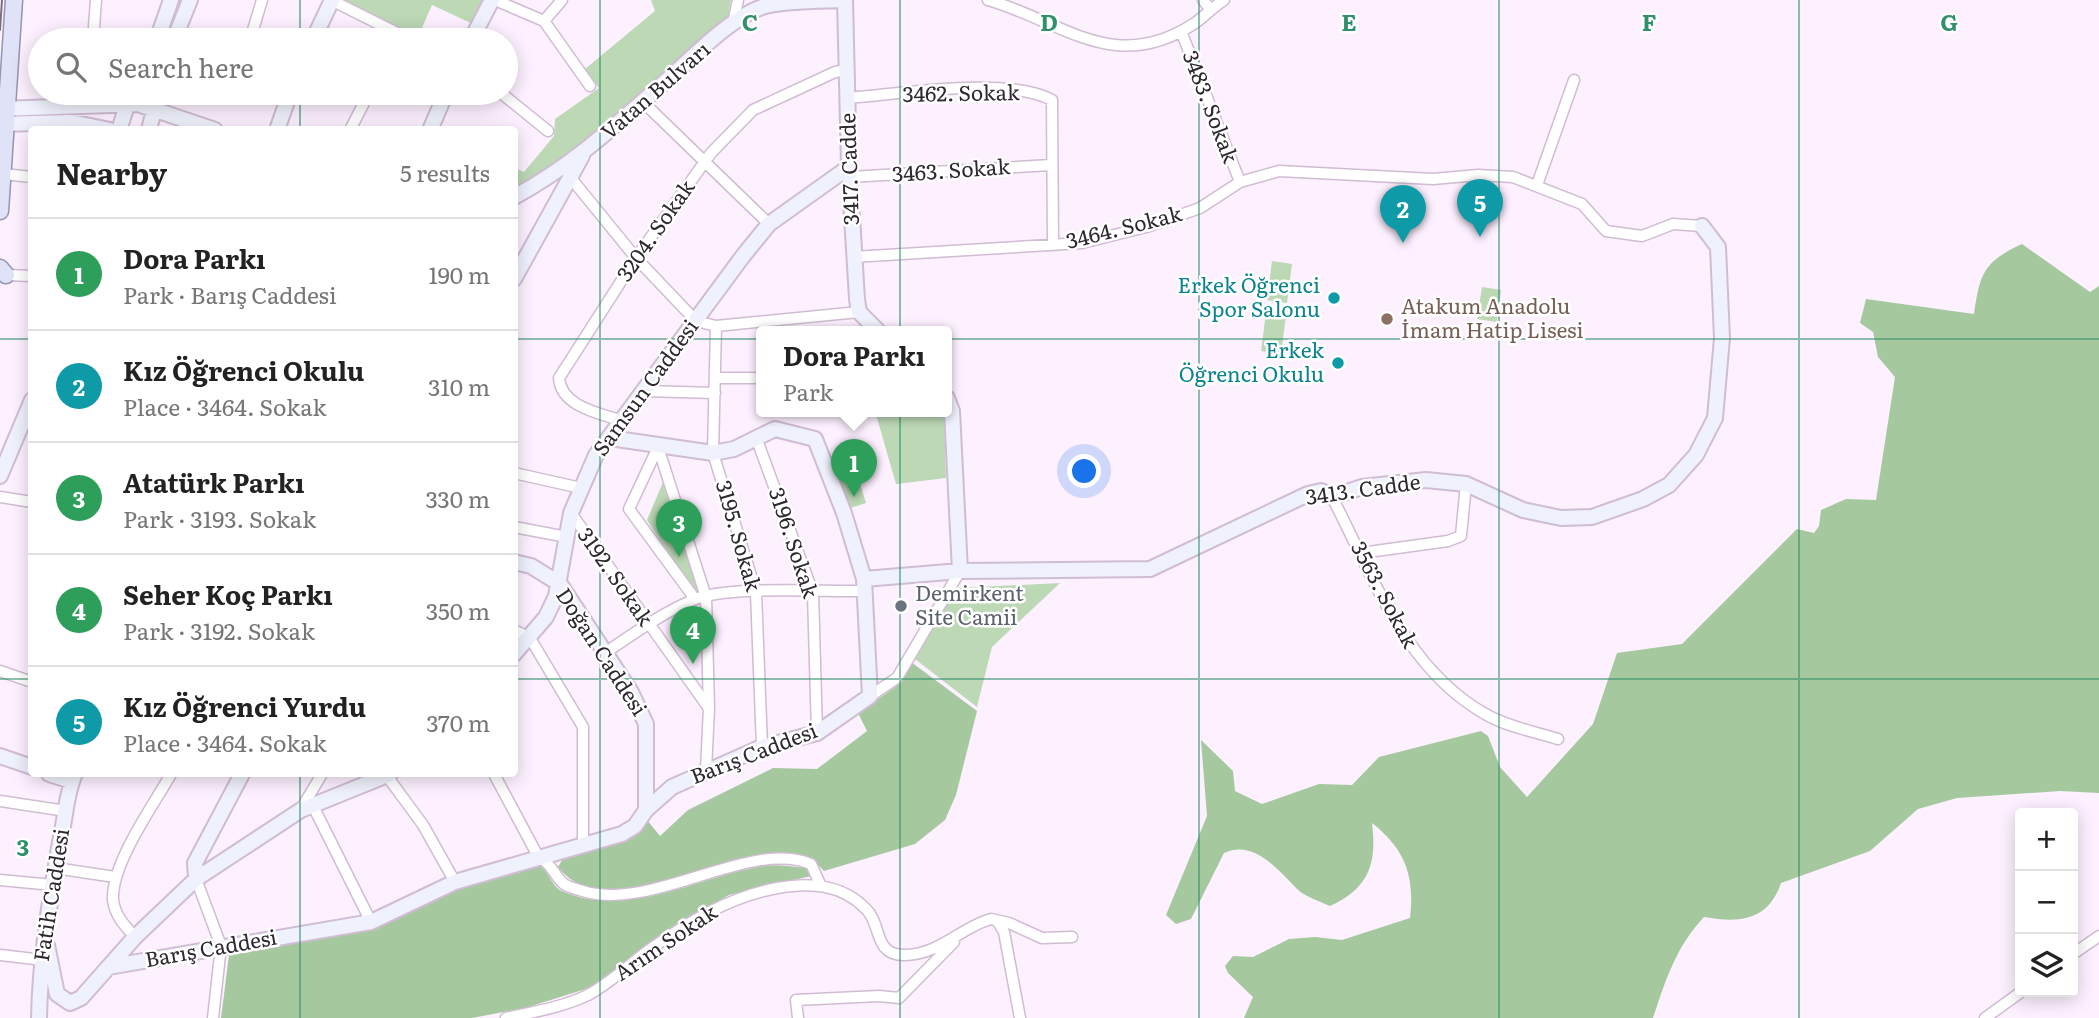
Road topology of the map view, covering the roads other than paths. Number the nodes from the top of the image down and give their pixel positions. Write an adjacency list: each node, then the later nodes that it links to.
1 (14, 0): 39 (main road)
2 (96, 0): 17 (street)
3 (171, 0): 18 (street)
4 (190, 0): 19 (street)
5 (262, 0): 20 (street)
6 (331, 0): 21 (street); 22 (street)
7 (494, 0): 15 (street); 23 (street)
8 (562, 0): 15 (street)
9 (738, 0): 16 (street)
10 (846, 0): 16 (street, Vatan Bulvarı); 25 (street, 3417. Cadde)
11 (988, 0): 24 (street)
12 (1203, 0): 14 (street)
13 (1224, 0): 14 (street)
14 (1210, 9): 24 (street)
15 (544, 21): 27 (street)
16 (732, 25): 29 (street, Vatan Bulvarı)
17 (94, 28)
18 (161, 28)
19 (179, 28)
20 (254, 28)
21 (318, 28)
22 (381, 28)
23 (478, 28)
24 (1181, 31): 55 (street, 3483. Sokak)
25 (848, 70): 28 (street, 3417. Cadde); 49 (street, 3204. Sokak)
26 (1574, 80): 56 (street)
27 (590, 86)
28 (848, 98): 50 (street, 3462. Sokak); 51 (street, 3417. Cadde)
29 (643, 102): 48 (street, Vatan Bulvarı); 49 (street)
30 (59, 105): 39 (street)
31 (126, 105): 41 (street)
32 (145, 105): 38 (street)
33 (156, 105): 38 (street)
34 (285, 105): 44 (street)
35 (363, 105): 45 (street)
36 (441, 105): 46 (street)
37 (516, 105): 47 (street)
38 (155, 109): 42 (street); 43 (street)
39 (3, 116): 40 (street); 52 (main road)
40 (90, 126)
41 (120, 126)
42 (150, 126)
43 (204, 126)
44 (278, 126)
45 (352, 126)
46 (432, 126)
47 (548, 131)
48 (583, 154): 54 (street); 57 (street, Vatan Bulvarı)
49 (704, 163): 59 (street); 63 (street, 3204. Sokak)
50 (1051, 165): 51 (street, 3463. Sokak); 61 (street, 3462. Sokak)
51 (850, 172): 59 (street, Samsun Caddesi); 62 (street, 3417. Cadde)
52 (3, 174): 53 (street); 58 (main road)
53 (28, 177)
54 (570, 177): 63 (street); 65 (street)
55 (1240, 182): 56 (street, 3464. Sokak); 61 (street, 3464. Sokak)
56 (1537, 185): 60 (street, 3464. Sokak)
57 (518, 195)
58 (0, 211)
59 (769, 224): 68 (street, Samsun Caddesi)
60 (1702, 226): 84 (street, 3413. Cadde)
61 (1053, 246): 62 (street, 3464. Sokak)
62 (853, 257): 67 (street, 3417. Cadde)
63 (636, 258): 68 (street); 76 (street, 3204. Sokak)
64 (3, 271): 66 (street)
65 (518, 272)
66 (28, 275)
67 (859, 312): 69 (street); 70 (street)
68 (696, 321): 69 (street); 73 (street, Samsun Caddesi)
69 (716, 326): 71 (street, 3195. Sokak)
70 (873, 326)
71 (715, 378): 72 (street); 74 (street, 3195. Sokak)
72 (756, 378)
73 (644, 391): 74 (street); 76 (street, Samsun Caddesi)
74 (715, 393): 81 (street, 3195. Sokak)
75 (952, 411): 94 (street)
76 (622, 421): 78 (street, Samsun Caddesi)
77 (25, 431): 83 (street)
78 (610, 439): 80 (street); 85 (street, Samsun Caddesi)
79 (757, 440): 81 (street); 96 (street); 98 (street, 3196. Sokak)
80 (658, 447): 81 (street); 99 (street); 100 (street)
81 (713, 453): 97 (street, 3195. Sokak)
82 (518, 473): 85 (street)
83 (0, 476)
84 (1466, 484): 87 (street, 3413. Cadde); 92 (street)
85 (581, 488): 89 (street, Samsun Caddesi)
86 (0, 497): 88 (street)
87 (1332, 497): 92 (street, 3563. Sokak); 94 (street, 3413. Cadde)
88 (28, 501)
89 (571, 513): 91 (street, Samsun Caddesi); 101 (street, 3192. Sokak)
90 (518, 528): 91 (street)
91 (567, 537): 95 (street, Samsun Caddesi)
92 (1361, 553): 111 (street, 3563. Sokak)
93 (518, 563): 95 (street, Doğan Caddesi)
94 (960, 571): 96 (street, 3413. Cadde); 108 (street)
95 (560, 584): 103 (street, Samsun Caddesi); 105 (street, Doğan Caddesi)
96 (865, 585): 98 (street); 108 (street)
97 (756, 592): 98 (street); 99 (street); 112 (street, 3195. Sokak)
98 (813, 593): 110 (street, 3196. Sokak)
99 (706, 597): 100 (street); 109 (street)
100 (695, 599): 101 (street)
101 (649, 624): 105 (street); 109 (street, 3192. Sokak)
102 (518, 631): 103 (street)
103 (530, 638): 104 (street, Samsun Caddesi); 127 (street)
104 (518, 650)
105 (605, 653): 125 (street, Doğan Caddesi)
106 (0, 671): 107 (street)
107 (28, 678)
108 (870, 696): 110 (street, Barış Caddesi)
109 (709, 708): 115 (street)
110 (817, 733): 112 (street, Barış Caddesi)
111 (1558, 739)
112 (762, 747): 115 (street, Barış Caddesi)
113 (0, 756): 114 (street)
114 (28, 766)
115 (706, 770): 125 (street, Barış Caddesi)
116 (73, 777): 126 (street, Fatih Caddesi)
117 (169, 777): 132 (street)
118 (240, 777): 133 (street)
119 (321, 777): 124 (street)
120 (383, 777): 124 (street)
121 (389, 777): 135 (street)
122 (496, 777): 129 (street)
123 (0, 801): 126 (street)
124 (307, 807): 133 (street); 138 (street)
125 (646, 810): 127 (street, Barış Caddesi)
126 (66, 811): 131 (street, Fatih Caddesi)
127 (583, 845): 128 (street, Barış Caddesi)
128 (561, 851): 129 (street, Barış Caddesi); 130 (street)
129 (539, 858): 130 (street); 135 (street, Barış Caddesi)
130 (552, 867): 136 (street)
131 (55, 868): 132 (street); 137 (street, Fatih Caddesi)
132 (115, 877): 141 (street)
133 (196, 879): 141 (street); 145 (street)
134 (0, 880): 137 (street)
135 (455, 882): 138 (street, Barış Caddesi)
136 (820, 884): 143 (street, Arım Sokak); 153 (street, Arım Sokak)
137 (53, 885): 144 (street, Fatih Caddesi)
138 (371, 922): 145 (street, Barış Caddesi)
139 (998, 922): 142 (street); 143 (street); 155 (street)
140 (2099, 936): 146 (street)
141 (135, 937): 149 (street)
142 (1072, 937)
143 (958, 938): 154 (street)
144 (47, 945): 148 (street, Fatih Caddesi); 149 (street)
145 (221, 946): 149 (street, Barış Caddesi); 152 (street)
146 (2078, 951)
147 (0, 955): 148 (street)
148 (43, 960): 151 (street, Fatih Caddesi)
149 (108, 968)
150 (2015, 996): 156 (street)
151 (39, 1018)
152 (213, 1018)
153 (506, 1018)
154 (798, 1018)
155 (1020, 1018)
156 (1985, 1018)

